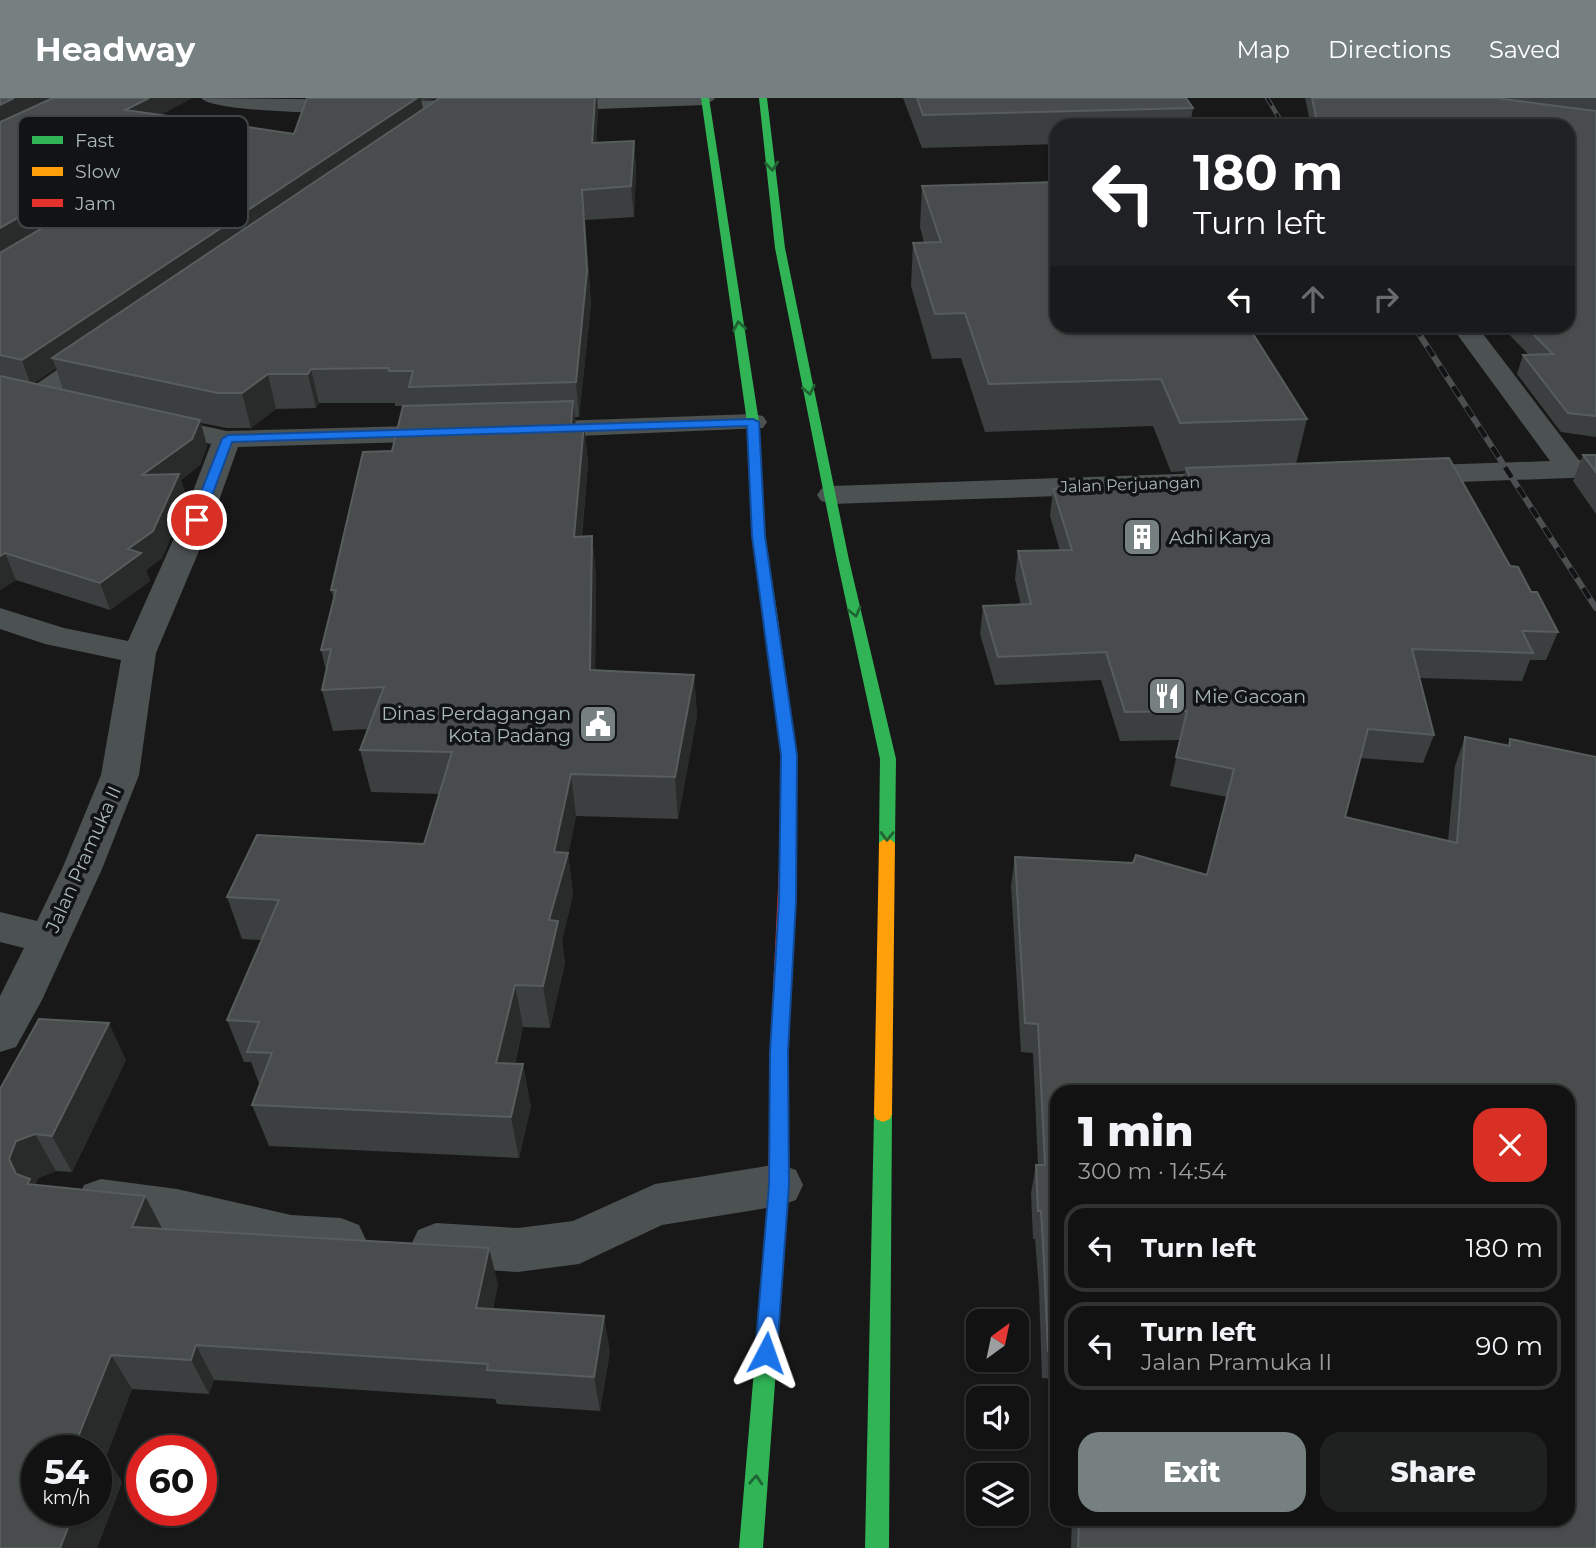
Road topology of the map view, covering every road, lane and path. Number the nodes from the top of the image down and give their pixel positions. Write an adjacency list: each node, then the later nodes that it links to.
1 (211, 98): 5 (street)
2 (763, 98): 19 (main road, one-way to 19)
3 (705, 99): 4 (street); 14 (main road, one-way to 3)
4 (522, 105)
5 (272, 106): 7 (street); 8 (street)
6 (495, 106): 7 (street)
7 (454, 108): 9 (street)
8 (248, 120)
9 (420, 131)
10 (1470, 333): 16 (street)
11 (126, 335): 12 (street)
12 (69, 405)
13 (125, 417): 15 (street)
14 (753, 422): 15 (street); 25 (main road)
15 (228, 439): 21 (street, Jalan Pramuka II)
16 (1583, 469): 17 (street)
17 (1371, 476)
18 (1260, 480): 19 (street, Jalan Perjuangan)
19 (832, 495): 28 (main road, one-way to 28)
20 (0, 618): 21 (street)
21 (139, 653): 23 (street, Jalan Pramuka II)
22 (0, 927): 23 (street)
23 (48, 939): 24 (street, Jalan Pramuka II)
24 (0, 1035)
25 (779, 1185): 26 (street); 27 (main road, one-way to 25)
26 (57, 1194)
27 (751, 1548)
28 (877, 1548)

